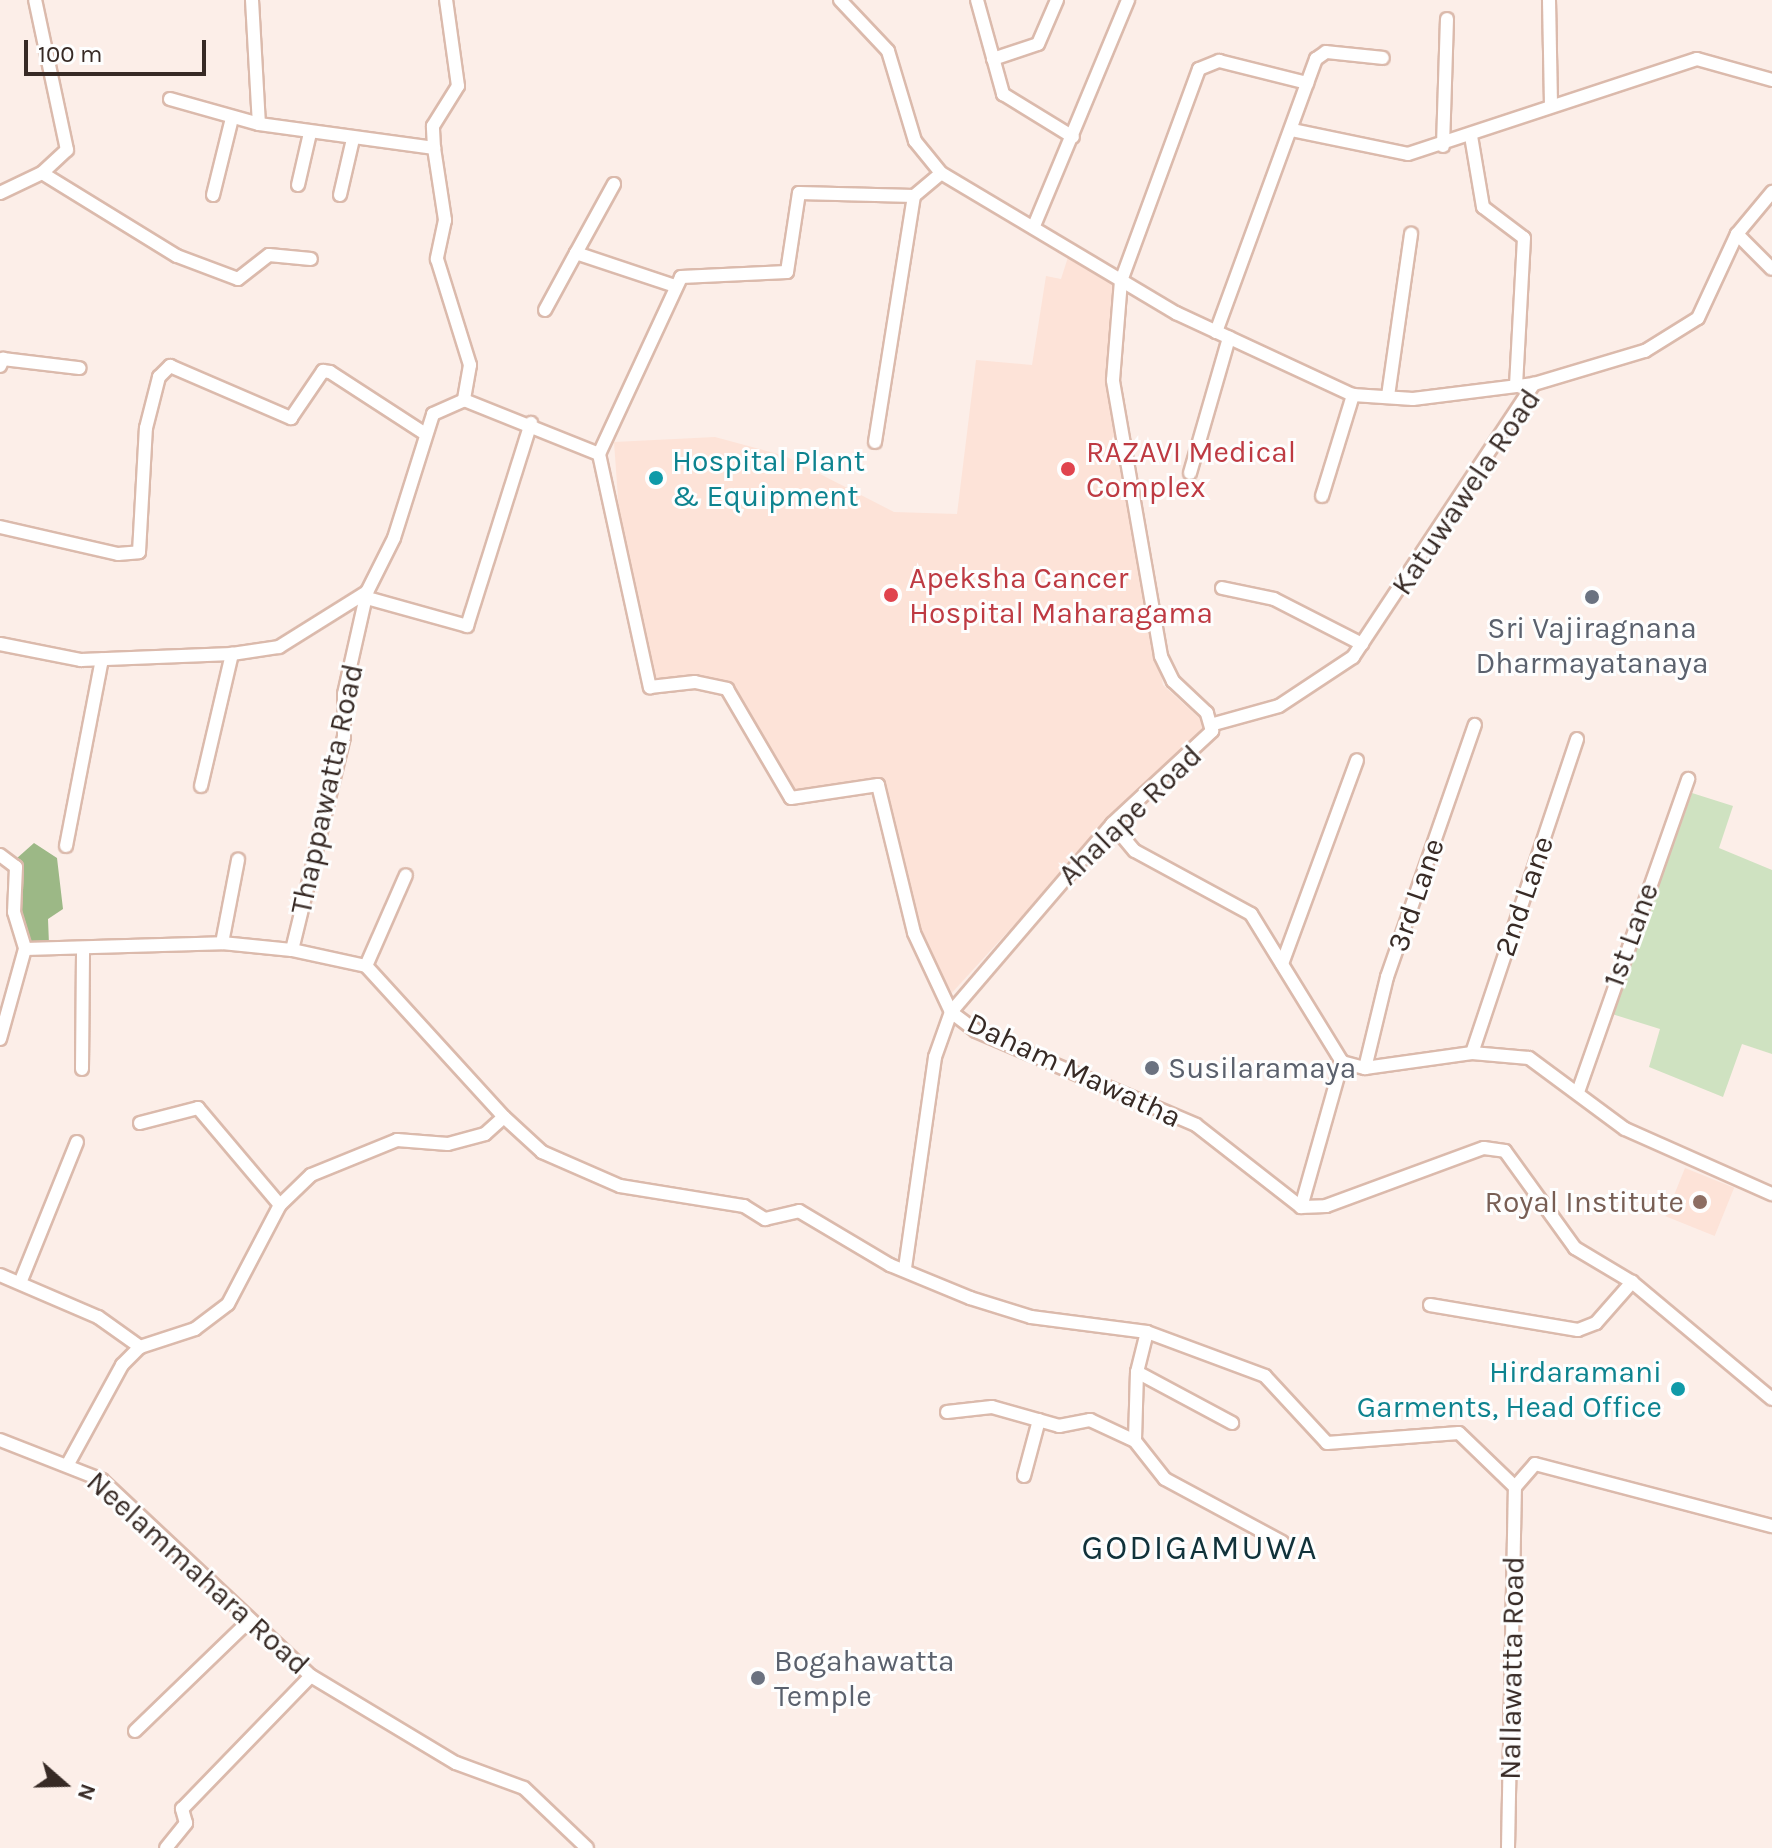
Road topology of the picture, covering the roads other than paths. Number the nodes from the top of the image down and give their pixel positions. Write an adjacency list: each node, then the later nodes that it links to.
1 (35, 0): 25 (street)
2 (252, 0): 17 (street)
3 (446, 0): 24 (street)
4 (840, 0): 26 (street)
5 (977, 0): 11 (street)
6 (1057, 0): 11 (street)
7 (1128, 0): 21 (street)
8 (1549, 0): 15 (street)
9 (1447, 19): 23 (street)
10 (1383, 58): 13 (street)
11 (993, 59): 21 (street)
12 (1772, 80): 15 (street)
13 (1307, 83): 18 (street); 40 (street, Ahalape Road)
14 (170, 99): 16 (street)
15 (1551, 104): 20 (street)
16 (232, 118): 17 (street); 31 (street)
17 (259, 124): 19 (street)
18 (1292, 130): 23 (street); 43 (street)
19 (310, 133): 22 (street); 28 (street)
20 (1471, 136): 23 (street); 47 (street)
21 (1073, 137): 34 (street)
22 (353, 139): 24 (street); 32 (street)
23 (1443, 146)
24 (434, 148): 51 (street)
25 (42, 173): 30 (street); 38 (street)
26 (941, 173): 33 (street); 34 (street)
27 (614, 184): 37 (street)
28 (298, 185)
29 (1772, 192): 36 (street, Katuwawela Road)
30 (0, 193)
31 (213, 195)
32 (340, 195)
33 (914, 196): 41 (street); 54 (street)
34 (1034, 226): 40 (street)
35 (1411, 234): 50 (street)
36 (1737, 234): 39 (street); 48 (street, Katuwawela Road)
37 (576, 253): 41 (street); 42 (street)
38 (311, 259)
39 (1772, 269)
40 (1121, 281): 43 (street); 65 (street, Ahalape Road)
41 (675, 286): 55 (street)
42 (545, 310)
43 (1216, 332): 44 (street)
44 (1229, 338): 49 (street); 56 (street)
45 (0, 366): 46 (street)
46 (79, 368)
47 (1516, 384): 48 (street); 50 (street)
48 (1534, 384): 62 (street, Katuwawela Road)
49 (1353, 395): 50 (street); 57 (street)
50 (1388, 396)
51 (464, 400): 52 (street); 53 (street)
52 (531, 423): 55 (street); 60 (street)
53 (424, 433): 58 (street); 60 (street)
54 (875, 442)
55 (599, 454): 82 (street, Daham Mawatha)
56 (1190, 473)
57 (1322, 496)
58 (0, 527)
59 (1222, 588): 62 (street)
60 (367, 595): 63 (street); 79 (street, Thappawatta Road)
61 (0, 644): 64 (street)
62 (1362, 644): 65 (street, Katuwawela Road)
63 (232, 654): 64 (street); 70 (street)
64 (102, 659): 72 (street)
65 (1214, 724): 71 (street, Ahalape Road)
66 (1475, 725): 86 (street, 3rd Lane)
67 (1577, 739): 84 (street, 2nd Lane)
68 (1357, 760): 80 (street)
69 (1688, 779): 88 (street, 1st Lane)
70 (201, 786)
71 (1112, 824): 80 (street); 82 (street, Ahalape Road)
72 (66, 846)
73 (0, 855): 77 (street)
74 (238, 860): 76 (street)
75 (406, 875): 81 (street)
76 (222, 943): 78 (street, Thappawatta Road); 79 (street, Thappawatta Road)
77 (25, 949): 78 (street, Thappawatta Road); 83 (street)
78 (83, 949): 87 (street)
79 (292, 950): 81 (street)
80 (1282, 964): 85 (street)
81 (366, 966): 89 (street)
82 (951, 1012): 94 (street, Daham Mawatha); 95 (street, Ahalape Road)
83 (0, 1039)
84 (1472, 1053): 86 (street); 88 (street)
85 (1342, 1062): 86 (street); 94 (street)
86 (1365, 1068)
87 (82, 1069)
88 (1578, 1092): 92 (street)
89 (504, 1117): 93 (street); 95 (street)
90 (140, 1123): 93 (street)
91 (77, 1142): 98 (street)
92 (1772, 1194)
93 (280, 1205): 101 (street)
94 (1301, 1207): 97 (street)
95 (905, 1268): 100 (street)
96 (0, 1275): 98 (street)
97 (1632, 1282): 99 (street); 103 (street)
98 (20, 1283): 101 (street)
99 (1430, 1305)
100 (1147, 1332): 102 (street); 111 (street)
101 (140, 1347): 109 (street)
102 (1137, 1372): 106 (street); 108 (street)
103 (1772, 1399)
104 (947, 1412): 105 (street)
105 (1039, 1420): 108 (street); 110 (street)
106 (1232, 1423)
107 (0, 1440): 109 (street, Neelammahara Road)
108 (1135, 1441): 113 (street)
109 (69, 1462): 114 (street, Neelammahara Road)
110 (1024, 1476)
111 (1515, 1487): 112 (street); 119 (street, Nallawatta Road)
112 (1772, 1526)
113 (1282, 1542)
114 (249, 1621): 115 (street, Neelammahara Road); 116 (street)
115 (311, 1676): 117 (street); 118 (street, Neelammahara Road)
116 (135, 1731)
117 (166, 1848)
118 (587, 1848)
119 (1508, 1848)

